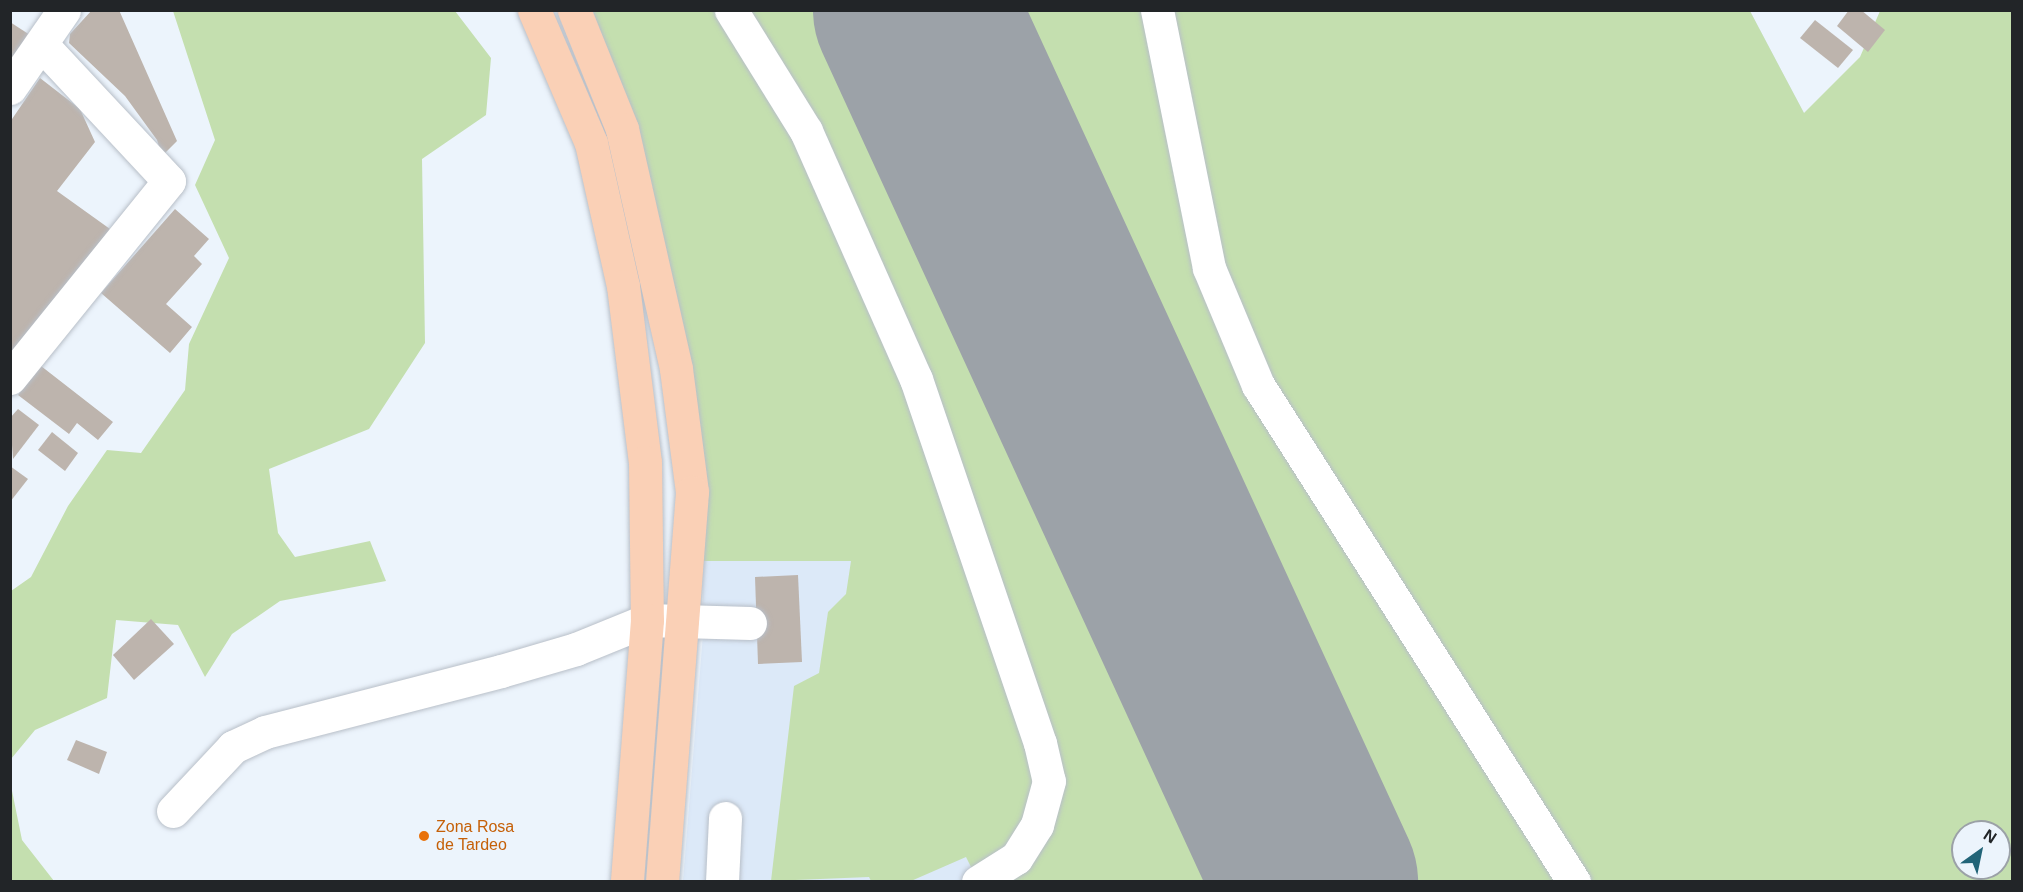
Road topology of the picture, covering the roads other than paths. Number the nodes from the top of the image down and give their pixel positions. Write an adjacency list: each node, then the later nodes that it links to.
1 (64, 10): 6 (street)
2 (534, 10): 9 (main road)
3 (574, 10): 10 (main road)
4 (731, 10): 17 (street)
5 (1157, 10): 18 (street)
6 (44, 47): 7 (street); 8 (street)
7 (10, 88)
8 (10, 378)
9 (646, 620): 10 (street); 12 (street); 14 (main road)
10 (686, 622): 11 (street); 15 (main road)
11 (750, 623)
12 (173, 811)
13 (725, 818): 16 (street)
14 (627, 882)
15 (662, 882)
16 (722, 882)
17 (978, 882)
18 (1574, 882)

